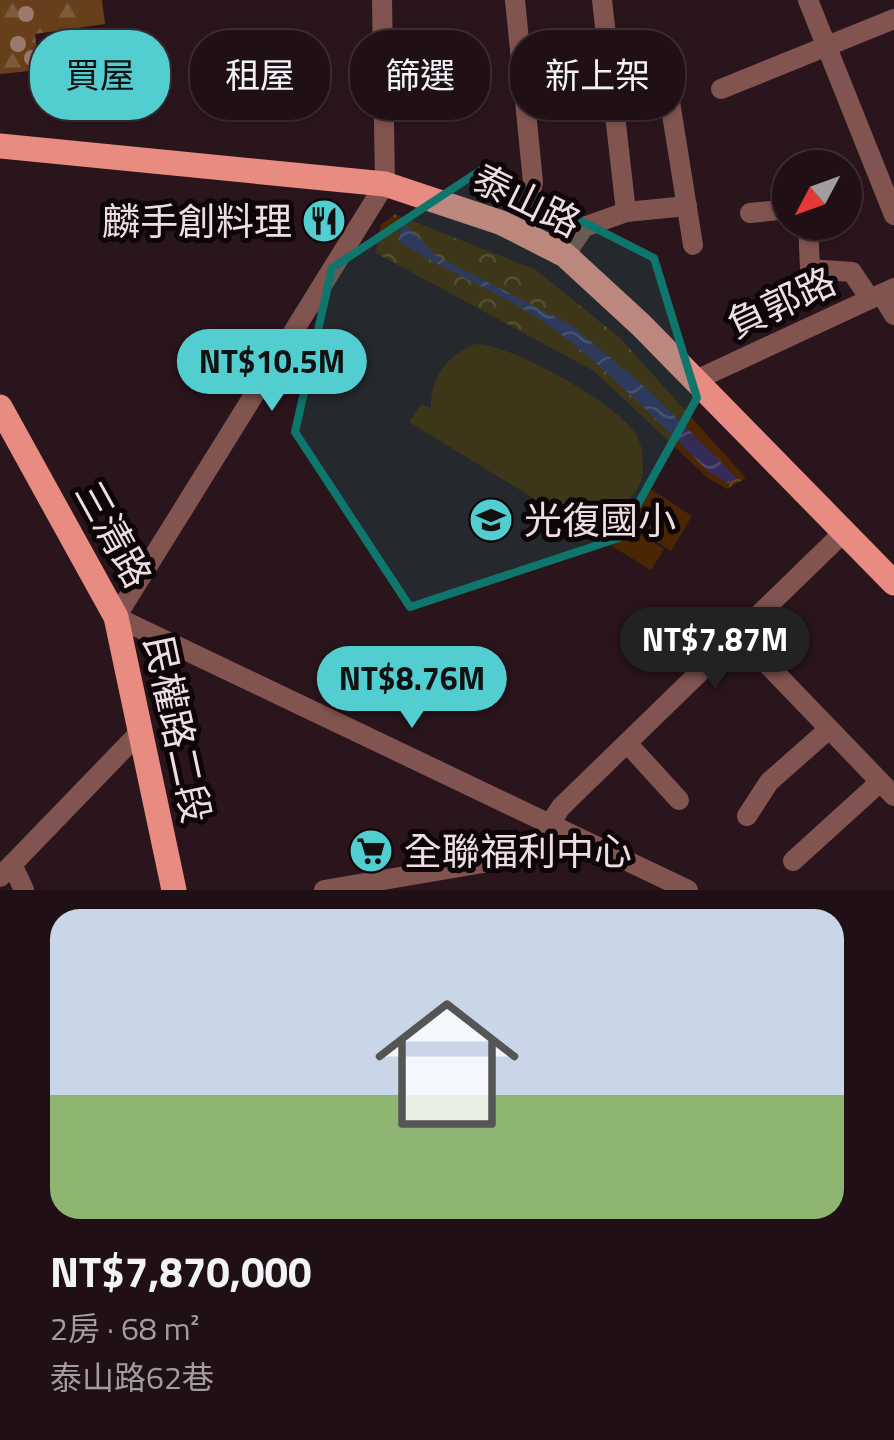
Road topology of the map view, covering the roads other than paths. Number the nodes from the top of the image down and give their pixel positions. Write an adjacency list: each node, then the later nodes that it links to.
1 (382, 0): 10 (street)
2 (515, 0): 16 (street)
3 (602, 0): 13 (street)
4 (808, 0): 6 (street)
5 (894, 20): 6 (street)
6 (826, 46): 7 (street); 15 (street)
7 (721, 89)
8 (673, 120): 11 (street)
9 (0, 146): 10 (main road, 泰山路)
10 (385, 184): 16 (main road, 泰山路); 26 (street, 民權路二段)
11 (687, 206): 13 (street); 18 (street)
12 (772, 210): 14 (street)
13 (626, 212): 19 (street)
14 (750, 213)
15 (894, 215)
16 (520, 232): 19 (main road, 泰山路)
17 (809, 240): 20 (street)
18 (693, 245)
19 (564, 255): 22 (main road, 泰山路)
20 (882, 293): 21 (street); 22 (street, 負郭路)
21 (894, 315)
22 (698, 379): 24 (main road, 泰山路)
23 (0, 406): 26 (main road, 三清路)
24 (844, 531): 25 (main road, 泰山路); 27 (street)
25 (894, 583)
26 (116, 617): 29 (main road, 民權路二段); 34 (street, 三清路)
27 (738, 634): 28 (street); 30 (street)
28 (829, 729): 31 (street); 33 (street)
29 (141, 731): 36 (street); 38 (main road, 民權路二段)
30 (627, 743): 32 (street); 34 (street)
31 (887, 789): 35 (street)
32 (679, 800)
33 (747, 816)
34 (550, 825): 39 (street); 40 (street, 三清路)
35 (792, 861)
36 (6, 871): 37 (street)
37 (24, 890)
38 (174, 890)
39 (324, 890)
40 (688, 890)

